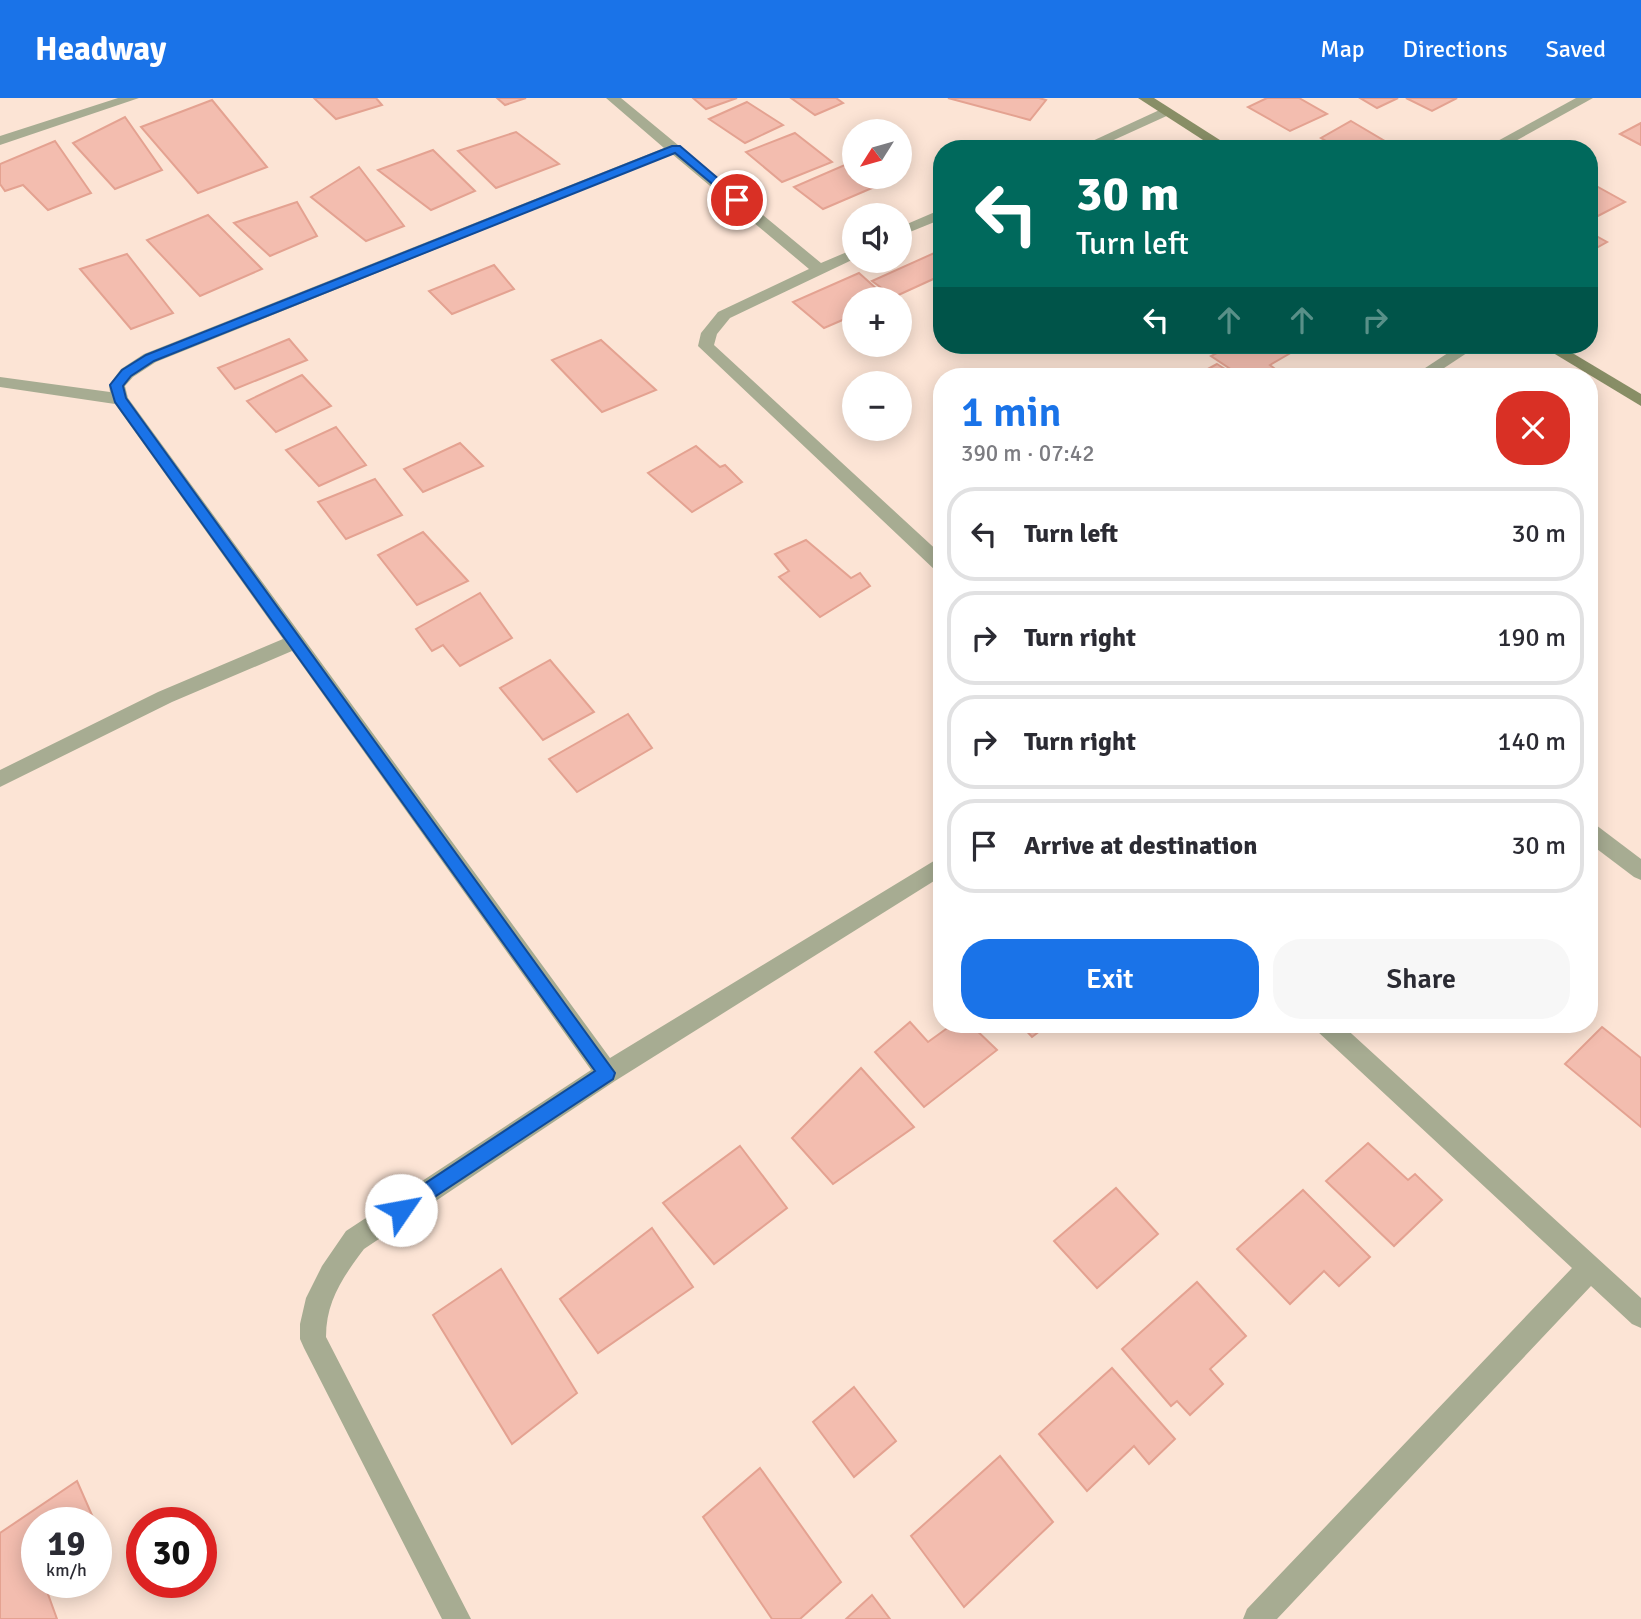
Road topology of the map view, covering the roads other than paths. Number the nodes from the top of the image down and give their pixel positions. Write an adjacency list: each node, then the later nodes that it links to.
1 (132, 98): 9 (street)
2 (613, 98): 10 (street)
3 (1145, 98): 5 (street)
4 (1586, 98): 8 (street)
5 (1166, 111): 6 (street); 7 (street)
6 (1102, 140)
7 (1213, 140)
8 (1507, 140)
9 (0, 141)
10 (676, 148): 14 (street); 21 (street)
11 (933, 217): 12 (street)
12 (912, 227)
13 (842, 258): 14 (street)
14 (819, 269): 23 (street)
15 (1456, 354): 17 (street)
16 (1563, 354): 18 (street)
17 (1433, 368)
18 (1586, 368)
19 (1598, 375): 22 (street)
20 (0, 382): 21 (street)
21 (120, 399): 24 (street)
22 (1641, 401)
23 (933, 558)
24 (294, 642): 25 (street); 30 (street)
25 (0, 779)
26 (1598, 838): 28 (street)
27 (933, 870): 30 (street)
28 (1641, 872)
29 (1335, 1033): 31 (street)
30 (607, 1073): 33 (street)
31 (1590, 1268): 32 (street); 34 (street)
32 (1641, 1315)
33 (457, 1619)
34 (1257, 1619)

